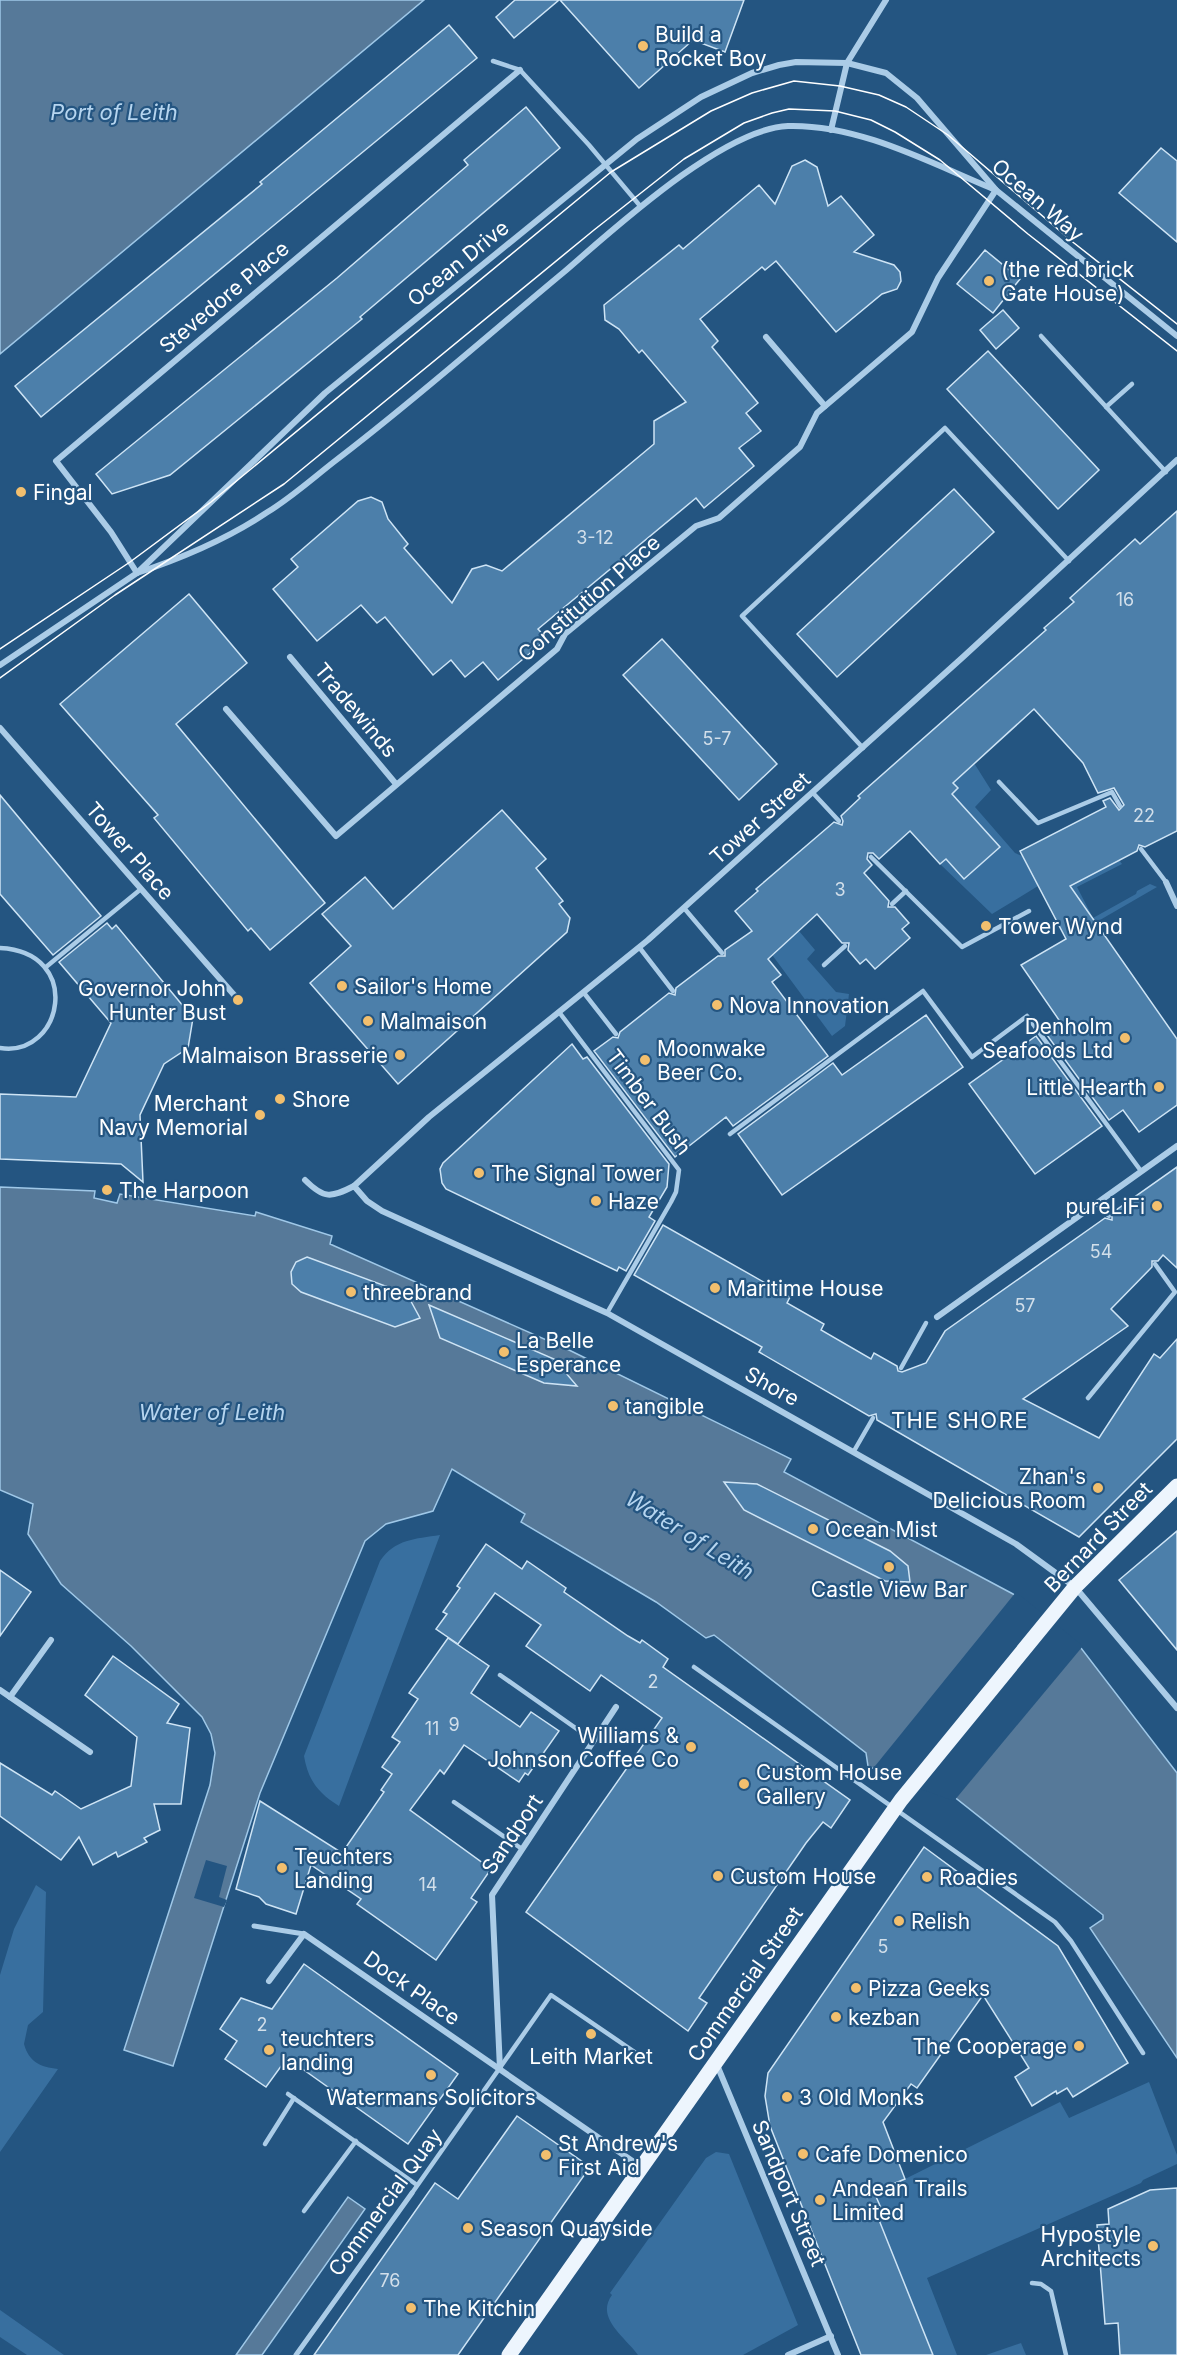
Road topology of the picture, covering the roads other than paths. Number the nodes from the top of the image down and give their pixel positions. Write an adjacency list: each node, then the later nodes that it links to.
1 (886, 0): 3 (street)
2 (494, 61): 4 (lane)
3 (847, 63): 5 (street, Ocean Drive); 6 (street); 7 (street, Ocean Drive)
4 (520, 70): 7 (lane); 19 (street, Stevedore Place)
5 (917, 99): 8 (street, Ocean Way)
6 (831, 130): 8 (street, Ocean Drive); 9 (street, Ocean Drive)
7 (604, 164): 9 (lane); 19 (street, Ocean Drive)
8 (996, 190): 11 (street, Ocean Way); 14 (street, Constitution Place)
9 (641, 207): 19 (street, Ocean Drive)
10 (1041, 336): 15 (lane)
11 (1177, 336)
12 (765, 337): 14 (street)
13 (1131, 384): 15 (lane)
14 (825, 406): 26 (street, Constitution Place)
15 (1106, 407): 17 (lane)
16 (1177, 460): 17 (street, Tower Street)
17 (1166, 472): 18 (street, Tower Street)
18 (1069, 561): 24 (street, Tower Street); 24 (lane)
19 (137, 573): 21 (street, Ocean Drive)
20 (290, 657): 26 (street, Tradewinds)
21 (0, 665)
22 (226, 709): 26 (street, Constitution Place)
23 (0, 728): 33 (street, Tower Place)
24 (863, 748): 27 (street, Tower Street)
25 (999, 782): 28 (lane)
26 (396, 784)
27 (813, 793): 29 (lane); 37 (street, Tower Street)
28 (1120, 806)
29 (839, 821)
30 (1141, 849): 32 (lane)
31 (871, 857): 34 (lane)
32 (1166, 882): 36 (street)
33 (141, 889): 44 (lane); 47 (street, Tower Place)
34 (906, 891): 35 (lane); 38 (lane)
35 (892, 904)
36 (1177, 906)
37 (684, 908): 40 (street, Tower Street); 42 (lane)
38 (1029, 911)
39 (845, 946): 43 (lane)
40 (639, 947): 45 (lane); 46 (street, Tower Street)
41 (0, 948): 44 (lane)
42 (722, 953)
43 (824, 965)
44 (46, 967): 50 (lane)
45 (673, 991)
46 (584, 993): 48 (street, Tower Street); 49 (lane)
47 (235, 996)
48 (559, 1012): 55 (street, Tower Street); 59 (lane, Timber Bush)
49 (616, 1035)
50 (0, 1048)
51 (730, 1134): 53 (lane)
52 (1177, 1146): 53 (street)
53 (1141, 1171): 56 (street)
54 (305, 1179): 55 (street)
55 (354, 1186): 59 (street, Shore)
56 (1096, 1203): 57 (lane); 60 (street)
57 (1109, 1216)
58 (1155, 1264): 63 (lane)
59 (607, 1313): 65 (street, Shore)
60 (936, 1317)
61 (926, 1323): 62 (lane)
62 (901, 1368)
63 (1088, 1398)
64 (873, 1418): 65 (lane)
65 (854, 1451): 67 (street, Shore)
66 (1177, 1486): 67 (main road, Bernard Street)
67 (1075, 1587): 68 (main road, Bernard Street); 75 (street, Shore)
68 (1049, 1618): 79 (main road, Commercial Street)
69 (51, 1640): 73 (street)
70 (694, 1667): 79 (lane)
71 (500, 1674): 76 (lane)
72 (0, 1690): 73 (street)
73 (10, 1697): 77 (street)
74 (616, 1707): 76 (street, Sandport)
75 (1177, 1708)
76 (594, 1741): 80 (street, Sandport)
77 (90, 1752)
78 (454, 1802): 80 (lane)
79 (898, 1805): 84 (lane); 86 (main road, Commercial Street)
80 (522, 1849): 87 (street, Sandport)
81 (254, 1926): 82 (street, Dock Place)
82 (304, 1934): 83 (street); 87 (street, Dock Place)
83 (269, 1981)
84 (1143, 2053)
85 (639, 2055): 87 (lane)
86 (716, 2062): 92 (main road, Commercial Street); 97 (street, Sandport Street)
87 (500, 2069): 92 (street, Dock Place); 93 (lane, Commercial Quay)
88 (288, 2094): 89 (lane)
89 (294, 2098): 90 (lane); 91 (lane)
90 (356, 2141): 93 (lane); 95 (lane)
91 (264, 2144)
92 (641, 2168): 99 (main road, Commercial Street)
93 (417, 2185): 94 (lane, Commercial Quay)
94 (412, 2193): 98 (street, Commercial Quay)
95 (304, 2211)
96 (1032, 2283): 102 (lane)
97 (831, 2336): 100 (street); 101 (street, Sandport Street)
98 (296, 2355)
99 (509, 2355)
100 (788, 2355)
101 (838, 2355)
102 (1066, 2355)

